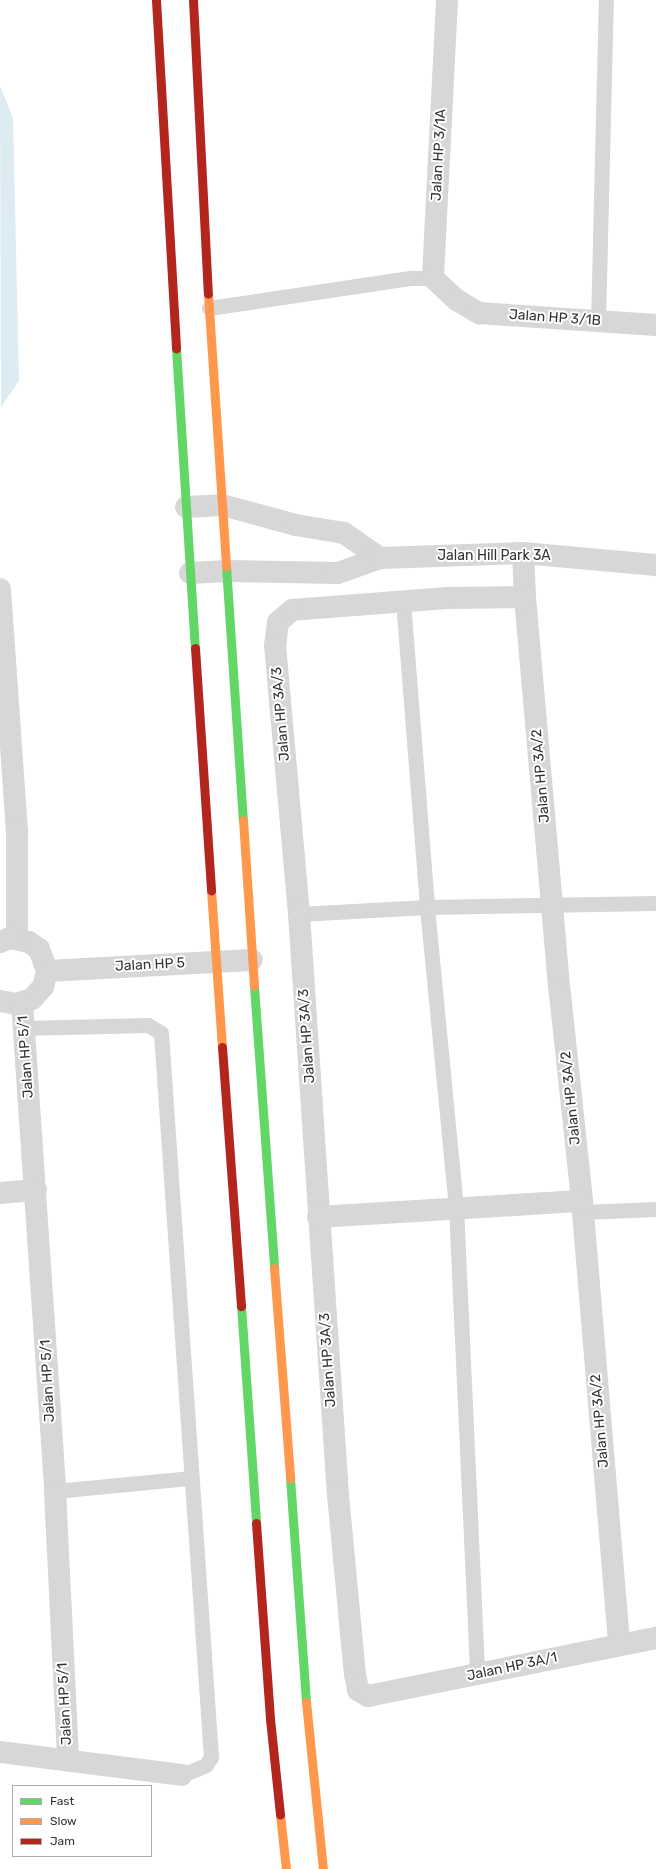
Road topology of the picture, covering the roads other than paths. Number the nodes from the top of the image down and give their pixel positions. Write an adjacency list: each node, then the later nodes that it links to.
1 (156, 0): 10 (street)
2 (193, 0): 6 (street)
3 (447, 0): 5 (street, Jalan HP 3/1A)
4 (606, 0): 7 (lane)
5 (433, 278): 6 (lane); 7 (street, Jalan HP 3/1B)
6 (209, 308): 9 (street)
7 (598, 322): 8 (street, Jalan HP 3/1B)
8 (656, 325)
9 (222, 504): 10 (street); 12 (street); 14 (street)
10 (186, 507): 15 (street)
11 (524, 553): 12 (street, Jalan Hill Park 3A); 13 (street, Jalan Hill Park 3A); 17 (street, Jalan HP 3A/2)
12 (380, 558): 14 (street, Jalan Hill Park 3A)
13 (656, 565)
14 (226, 570): 15 (street, Jalan Hill Park 3A); 25 (street)
15 (190, 573): 26 (street)
16 (0, 589): 19 (street)
17 (525, 597): 18 (street, Jalan HP 3A/3); 21 (street, Jalan HP 3A/2)
18 (403, 601): 22 (lane); 23 (street, Jalan HP 3A/3)
19 (9, 833): 24 (street)
20 (656, 903): 21 (lane)
21 (553, 904): 22 (lane); 34 (street, Jalan HP 3A/2)
22 (428, 907): 23 (lane); 33 (lane)
23 (299, 914): 36 (street, Jalan HP 3A/3)
24 (8, 940): 27 (street)
25 (252, 960): 26 (street, Jalan HP 5); 47 (street)
26 (216, 962): 27 (street, Jalan HP 5); 46 (street)
27 (47, 971): 29 (street)
28 (0, 1001): 29 (street)
29 (22, 1002): 30 (street, Jalan HP 5/1)
30 (23, 1028): 31 (street, Jalan HP 5/1); 37 (lane)
31 (36, 1190): 32 (street); 38 (street, Jalan HP 5/1)
32 (0, 1193)
33 (456, 1207): 34 (street); 36 (street); 41 (lane)
34 (582, 1207): 35 (lane); 40 (street, Jalan HP 3A/2)
35 (656, 1209)
36 (318, 1217): 42 (street, Jalan HP 3A/3)
37 (191, 1478): 38 (lane); 45 (lane)
38 (55, 1491): 44 (street, Jalan HP 5/1)
39 (656, 1638): 40 (street, Jalan HP 3A/1)
40 (619, 1644): 41 (street, Jalan HP 3A/1)
41 (477, 1675): 42 (street, Jalan HP 3A/1)
42 (368, 1696)
43 (0, 1752): 44 (street)
44 (68, 1760): 45 (street)
45 (182, 1775)
46 (286, 1869)
47 (322, 1869)

